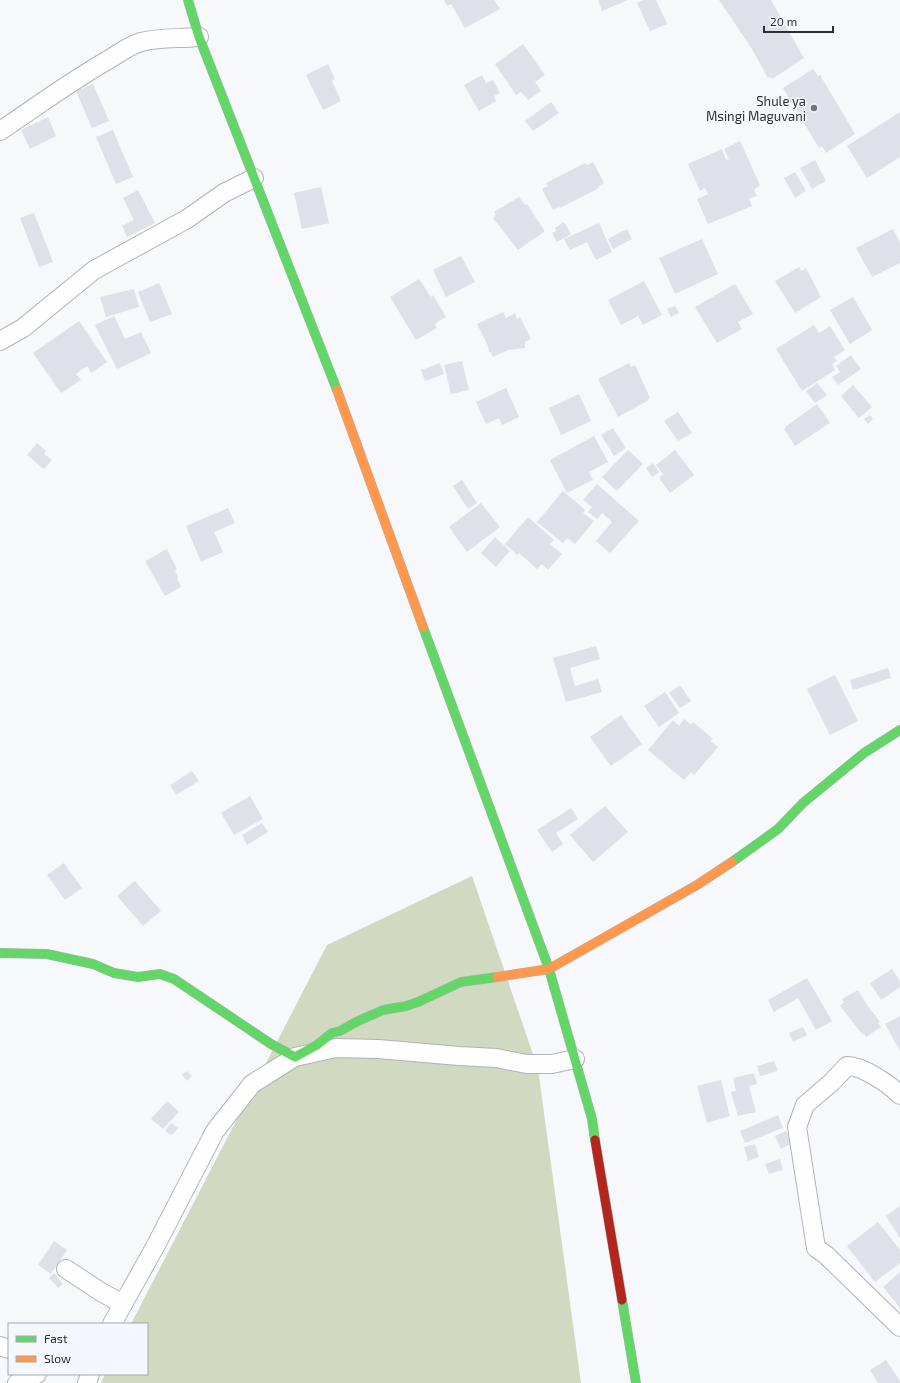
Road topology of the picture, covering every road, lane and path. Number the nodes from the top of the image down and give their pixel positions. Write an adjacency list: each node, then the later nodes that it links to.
1 (188, 0): 2 (street)
2 (199, 37): 3 (street); 4 (street)
3 (0, 131)
4 (254, 178): 5 (street); 8 (street)
5 (0, 341)
6 (900, 730): 8 (street)
7 (0, 954): 9 (street)
8 (549, 969): 9 (street); 10 (street)
9 (295, 1057): 10 (street); 13 (street)
10 (575, 1059): 18 (street)
11 (900, 1095): 15 (street)
12 (66, 1269): 13 (street)
13 (123, 1304): 14 (street)
14 (113, 1323)
15 (900, 1327)
16 (35, 1375): 17 (street)
17 (17, 1383)
18 (636, 1383)

